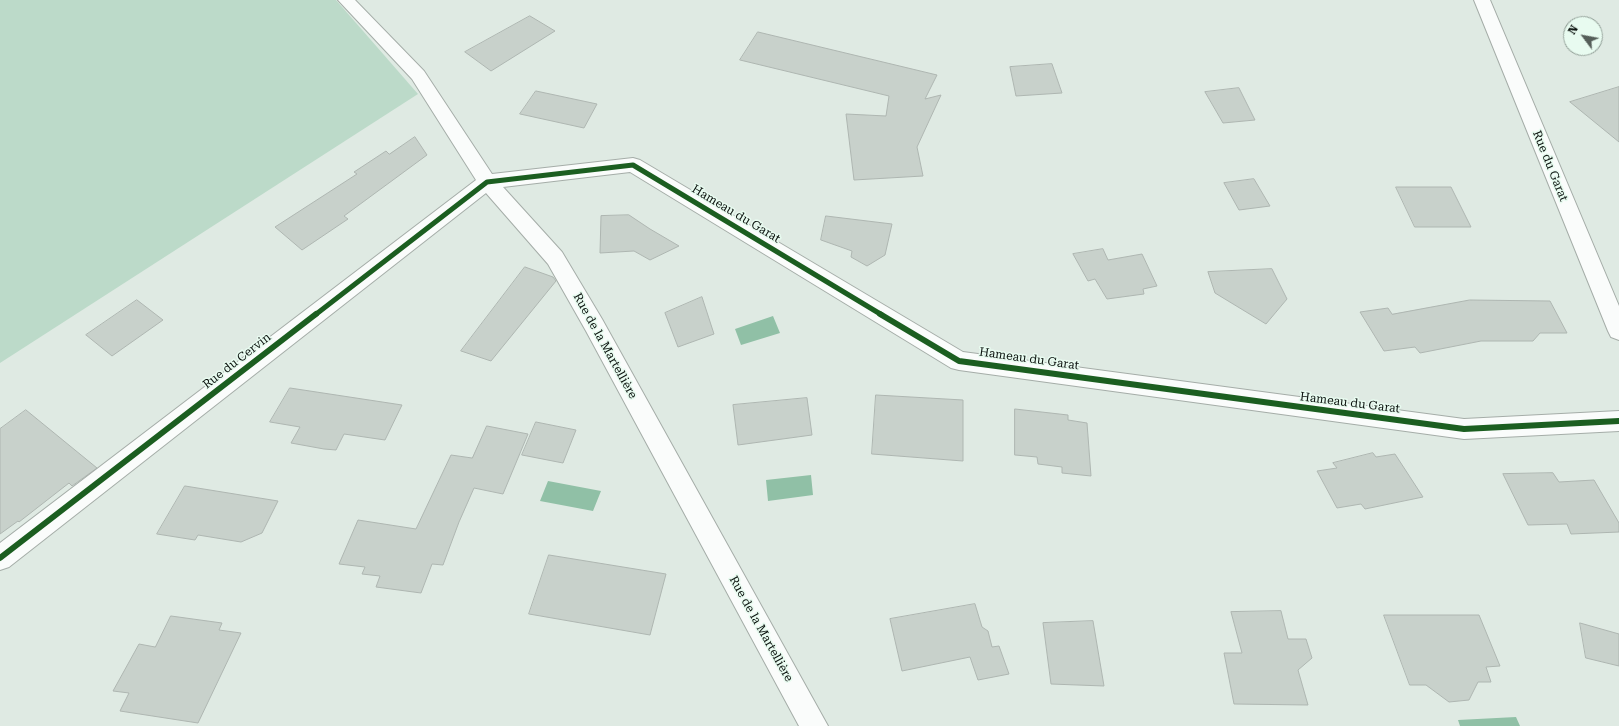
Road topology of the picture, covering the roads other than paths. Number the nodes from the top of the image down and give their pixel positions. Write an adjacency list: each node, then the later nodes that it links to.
1 (346, 0): 3 (street, Rue de la Martellière)
2 (1482, 0): 4 (street, Rue du Garat)
3 (487, 182): 5 (street, Hameau du Garat); 6 (street, Rue du Cervin); 7 (street, Rue de la Martellière)
4 (1619, 331)
5 (1619, 420)
6 (0, 558)
7 (814, 726)

